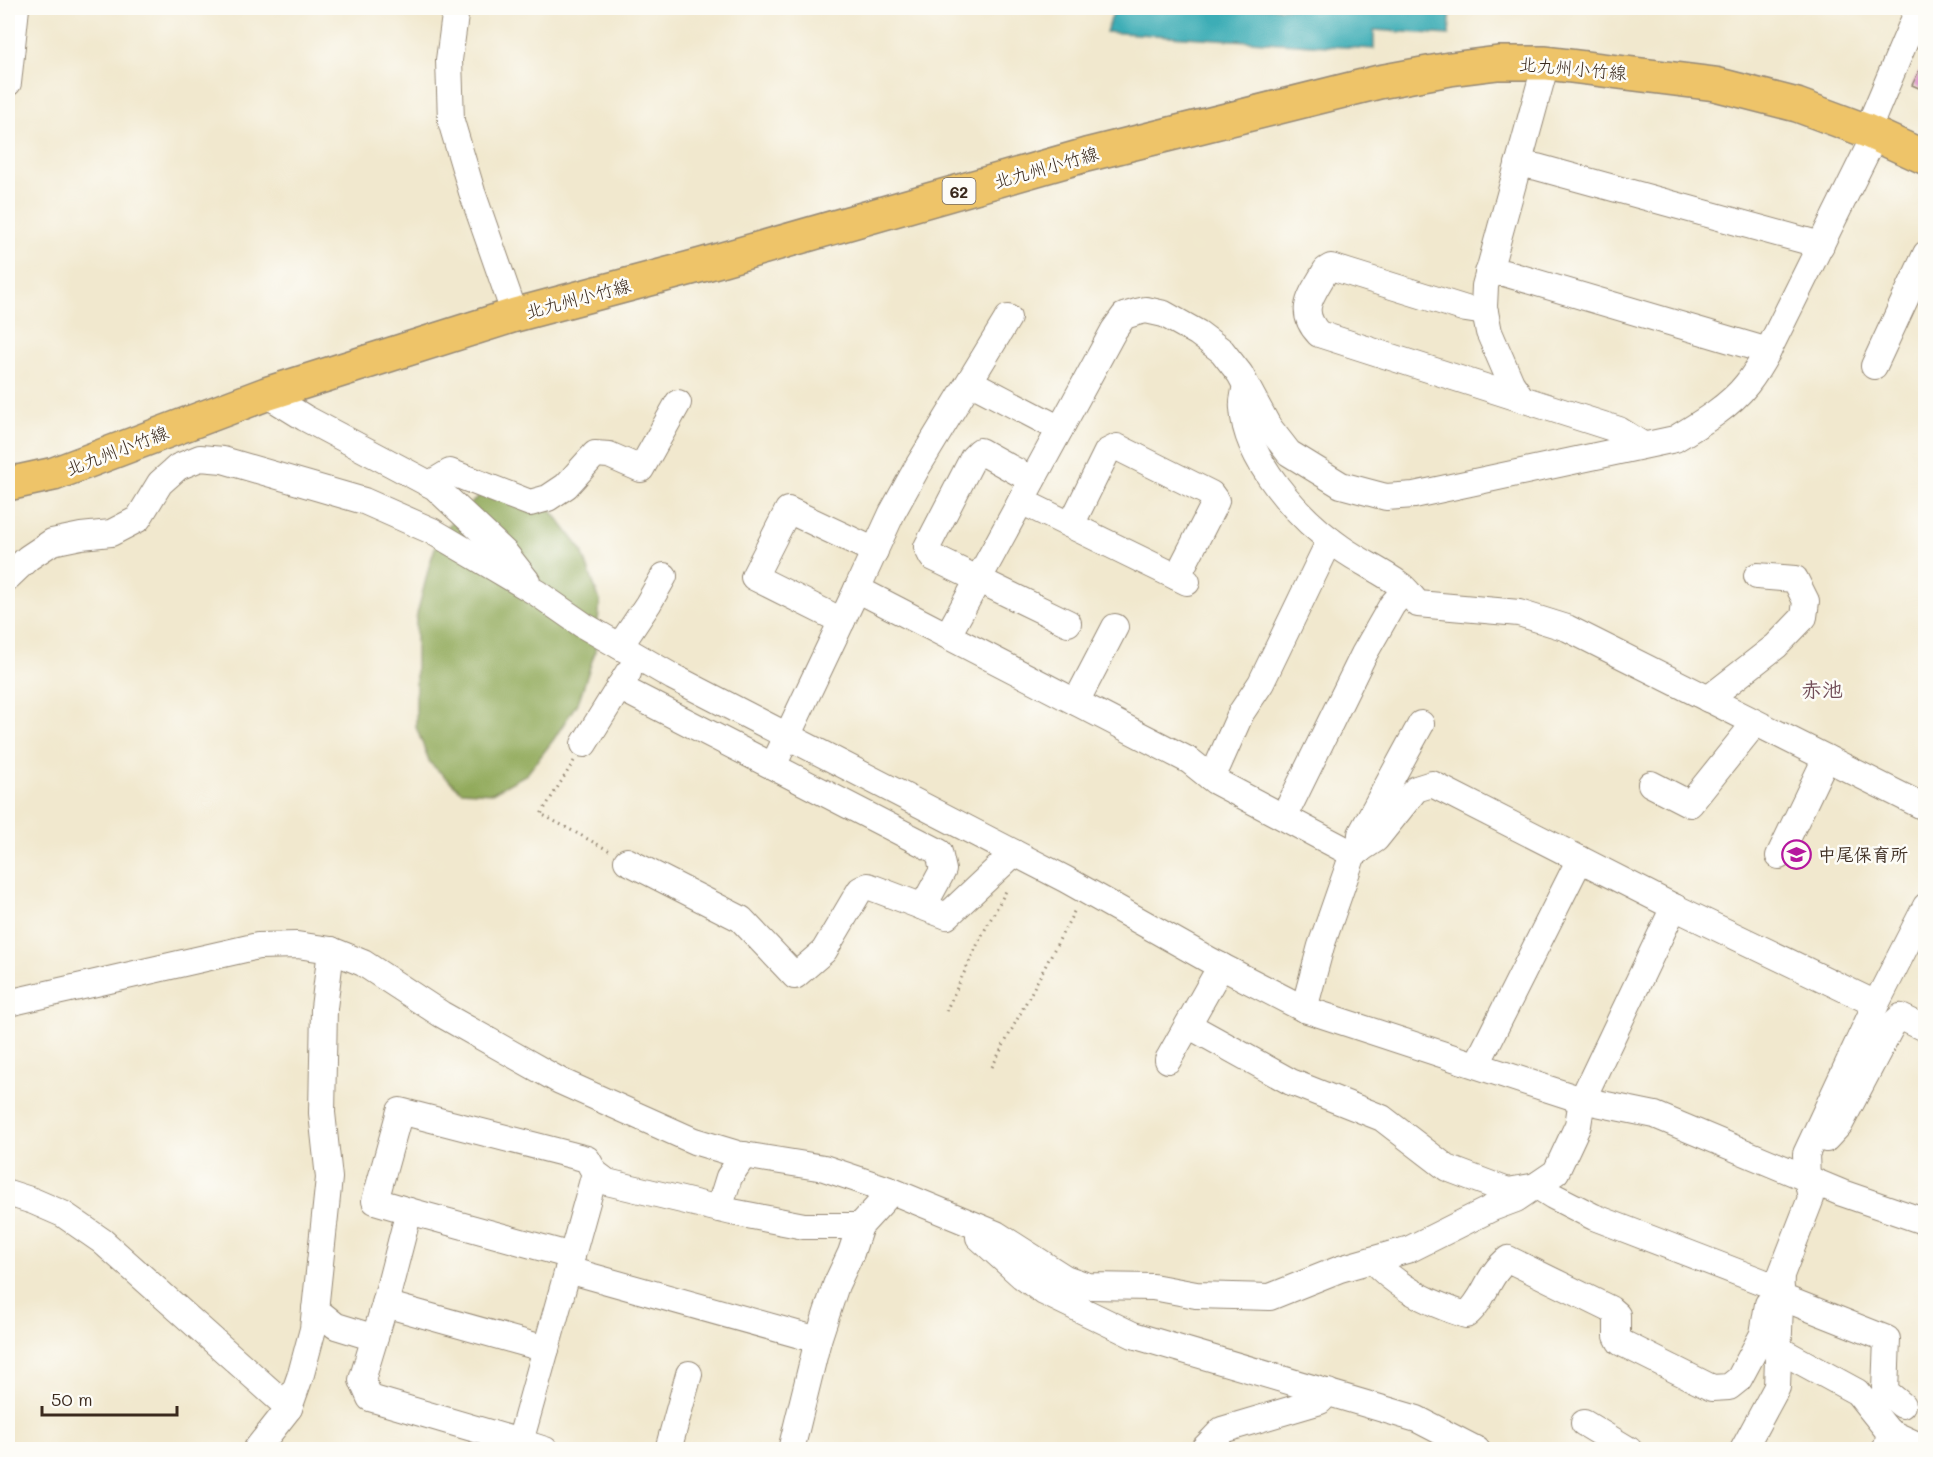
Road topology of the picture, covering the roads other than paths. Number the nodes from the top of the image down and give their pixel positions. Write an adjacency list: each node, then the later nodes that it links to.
1 (16, 8): 5 (street)
2 (456, 8): 13 (street)
3 (1919, 8): 6 (street)
4 (1546, 63): 6 (main road, 北九州小竹線 / 62); 8 (street); 13 (main road, 北九州小竹線 / 62)
5 (8, 83)
6 (1871, 133): 7 (main road, 北九州小竹線 / 62); 9 (street)
7 (1926, 158)
8 (1518, 164): 9 (street); 11 (street)
9 (1821, 245): 15 (street)
10 (1926, 254): 16 (street)
11 (1488, 273): 12 (street); 15 (street)
12 (1485, 312): 20 (street); 20 (street)
13 (515, 315): 19 (main road, 北九州小竹線 / 62)
14 (1008, 318): 17 (street)
15 (1768, 351): 23 (street)
16 (1874, 366)
17 (970, 382): 22 (street); 29 (street)
18 (1246, 387): 22 (street); 23 (street); 28 (street)
19 (266, 394): 24 (main road, 北九州小竹線 / 62); 25 (street)
20 (1522, 399): 23 (street)
21 (678, 403): 25 (street)
22 (1060, 429): 26 (street)
23 (1643, 445)
24 (8, 484)
25 (430, 484): 36 (street)
26 (1027, 490): 27 (street); 33 (street); 33 (street)
27 (1071, 525): 27 (street)
28 (1330, 540): 35 (street); 51 (street)
29 (875, 551): 34 (street); 37 (street)
30 (664, 576): 41 (street)
31 (1757, 576): 43 (street)
32 (8, 577): 36 (street)
33 (978, 578): 38 (street); 40 (street)
34 (858, 589): 37 (street); 40 (street)
35 (1406, 590): 43 (street); 54 (street)
36 (537, 593): 41 (street)
37 (842, 621): 47 (street)
38 (1068, 623)
39 (1115, 627): 44 (street)
40 (948, 634): 44 (street)
41 (629, 652): 42 (street); 47 (street)
42 (620, 687): 48 (street); 50 (street)
43 (1708, 699): 45 (street)
44 (1076, 702): 51 (street)
45 (1755, 723): 49 (street); 52 (street)
46 (1421, 724): 55 (street)
47 (788, 736): 50 (street); 56 (street)
48 (584, 744)
49 (1826, 758): 53 (street); 57 (street)
50 (773, 766): 61 (street)
51 (1210, 777): 54 (street)
52 (1651, 784)
53 (1926, 808)
54 (1284, 817): 55 (street)
55 (1357, 852): 58 (street); 67 (street)
56 (1019, 856): 61 (street); 64 (street)
57 (1779, 856)
58 (1580, 859): 62 (street); 71 (street)
59 (627, 861): 61 (street)
60 (1926, 906): 66 (street)
61 (923, 907)
62 (1674, 907): 66 (street); 72 (street)
63 (331, 950): 65 (street); 74 (street); 89 (street)
64 (1221, 966): 67 (street); 68 (street)
65 (8, 1003)
66 (1876, 1004): 73 (street)
67 (1304, 1008): 71 (street)
68 (1188, 1025): 70 (street); 77 (street)
69 (1926, 1029): 73 (street)
70 (1168, 1060)
71 (1477, 1065): 72 (street)
72 (1582, 1100): 76 (street); 77 (street)
73 (1815, 1136): 76 (street)
74 (744, 1155): 78 (street); 80 (street)
75 (595, 1173): 80 (street); 81 (street); 86 (street)
76 (1807, 1178): 83 (street); 87 (street)
77 (1537, 1186): 85 (street); 87 (street)
78 (892, 1191): 82 (street); 84 (street)
79 (8, 1193): 97 (street)
80 (718, 1209): 84 (street)
81 (409, 1211): 86 (street); 88 (street)
82 (959, 1219): 85 (street); 95 (street)
83 (1926, 1222)
84 (860, 1226): 91 (street)
85 (1373, 1260): 87 (street)
86 (570, 1263): 91 (street); 92 (street)
87 (1778, 1291): 93 (street); 96 (street)
88 (385, 1304): 90 (street); 92 (street)
89 (315, 1309): 90 (street); 97 (street)
90 (375, 1338): 100 (street)
91 (818, 1340): 104 (street)
92 (546, 1349): 100 (street)
93 (1778, 1349): 99 (street); 108 (street)
94 (689, 1374): 103 (street)
95 (1328, 1392): 105 (street); 106 (street)
96 (1902, 1405)
97 (289, 1408): 101 (street)
98 (1584, 1423): 107 (street)
99 (1887, 1441): 109 (street)
100 (507, 1443): 102 (street)
101 (256, 1449)
102 (545, 1449)
103 (668, 1449)
104 (791, 1449)
105 (1203, 1449)
106 (1477, 1449)
107 (1629, 1449)
108 (1743, 1449)
109 (1926, 1449)

